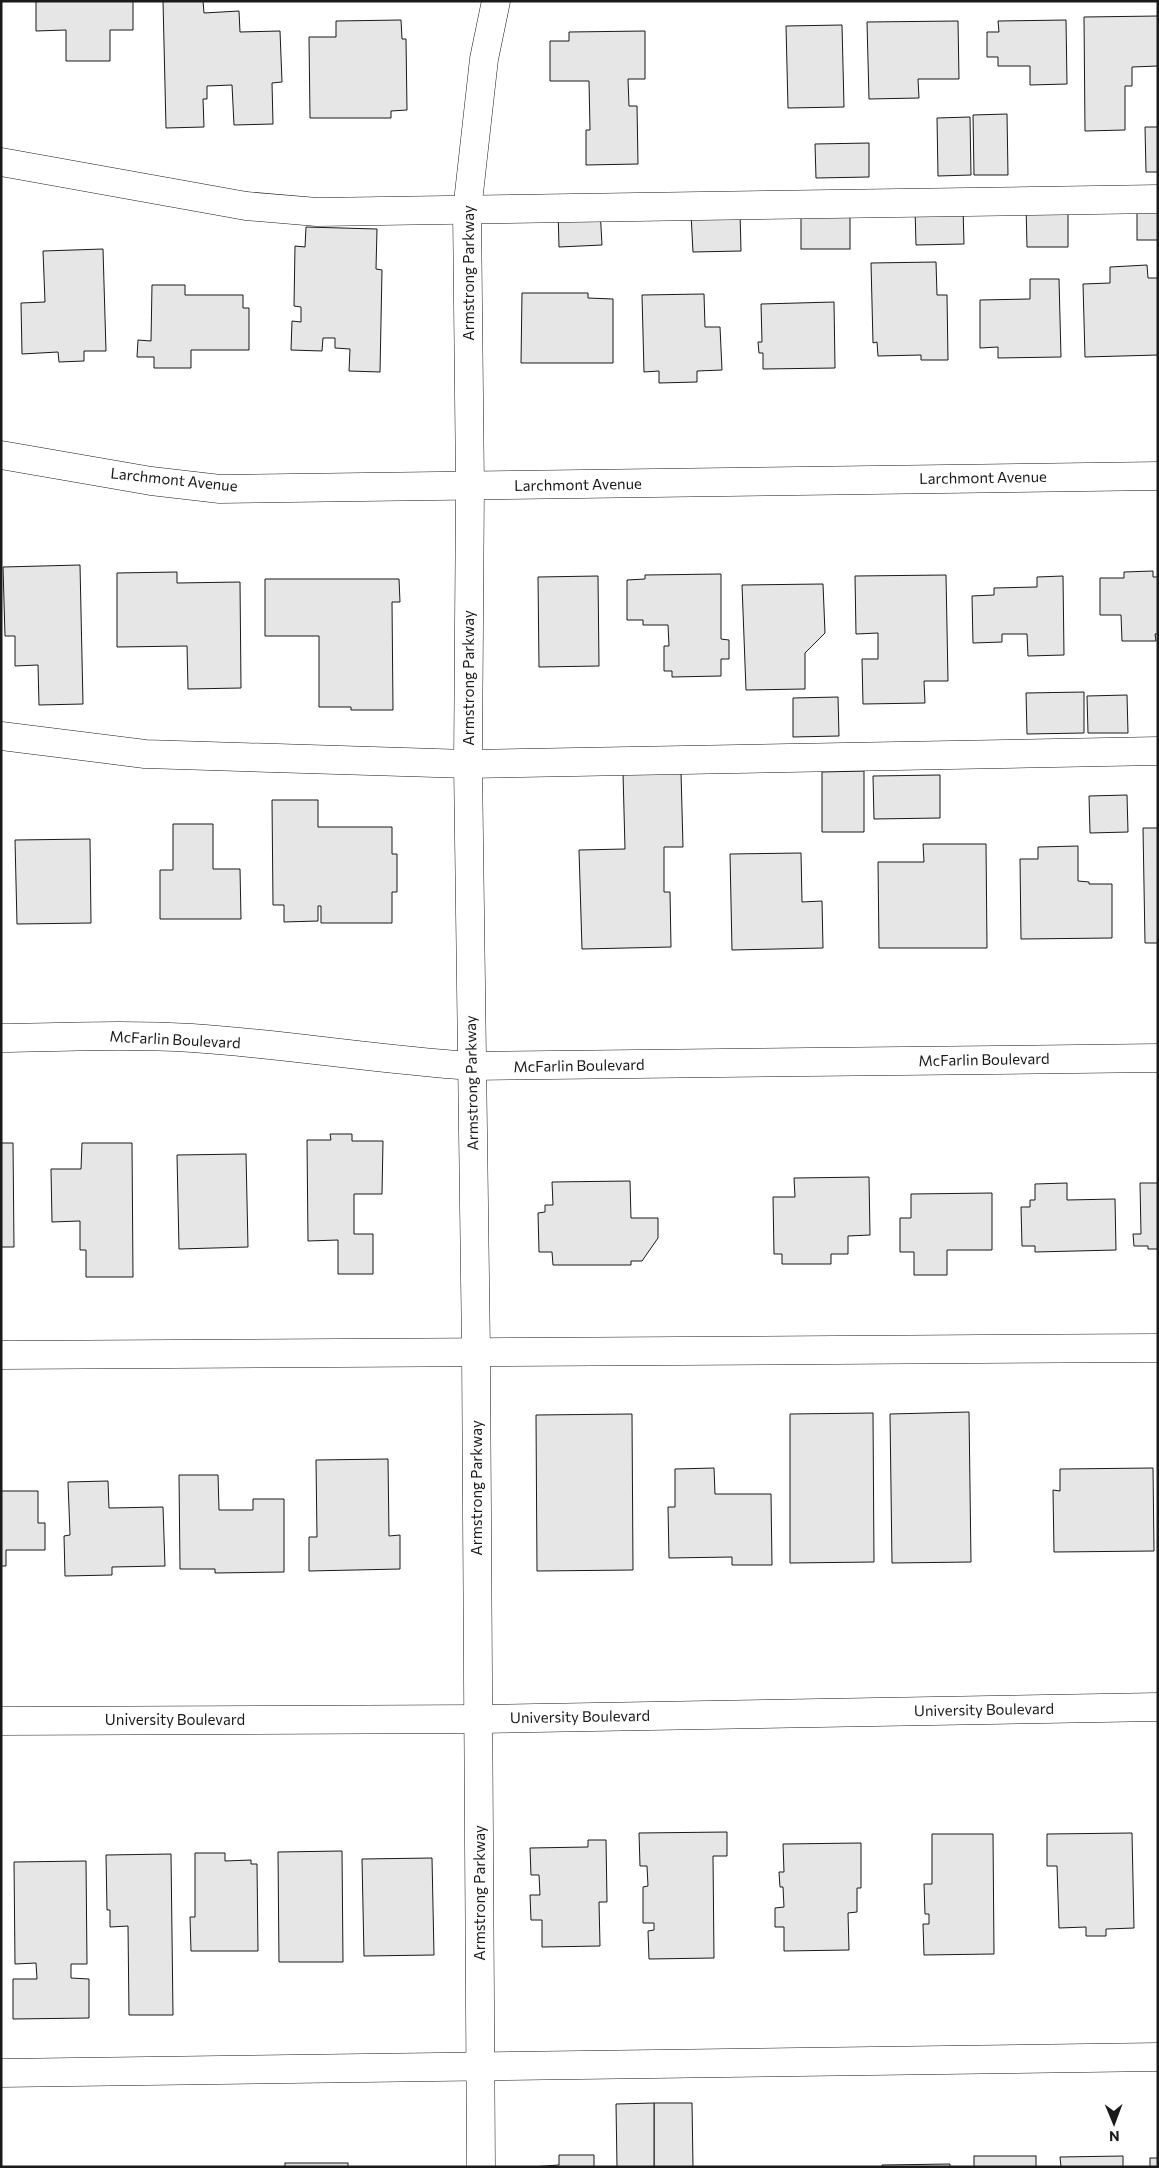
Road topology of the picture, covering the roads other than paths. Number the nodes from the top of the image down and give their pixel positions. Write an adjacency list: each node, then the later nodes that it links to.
1 (496, 1): 4 (street, Armstrong Parkway)
2 (1, 162): 4 (street)
3 (1158, 199): 4 (street)
4 (467, 211): 7 (street, Armstrong Parkway)
5 (1, 455): 7 (street, Larchmont Avenue)
6 (1158, 476): 7 (street, Larchmont Avenue)
7 (470, 487): 10 (street, Armstrong Parkway)
8 (1, 736): 10 (street)
9 (1158, 751): 10 (street)
10 (468, 764): 13 (street, Armstrong Parkway)
11 (1, 1038): 13 (street, McFarlin Boulevard)
12 (1158, 1058): 13 (street, McFarlin Boulevard)
13 (472, 1066): 15 (street, Armstrong Parkway)
14 (1158, 1348): 15 (street)
15 (476, 1351): 16 (street); 18 (street, Armstrong Parkway)
16 (1, 1355)
17 (1158, 1707): 18 (street, University Boulevard)
18 (479, 1719): 19 (street, University Boulevard); 21 (street, Armstrong Parkway)
19 (1, 1721)
20 (1158, 2057): 21 (street)
21 (482, 2067): 22 (street); 23 (street, Armstrong Parkway)
22 (1, 2073)
23 (481, 2167)

